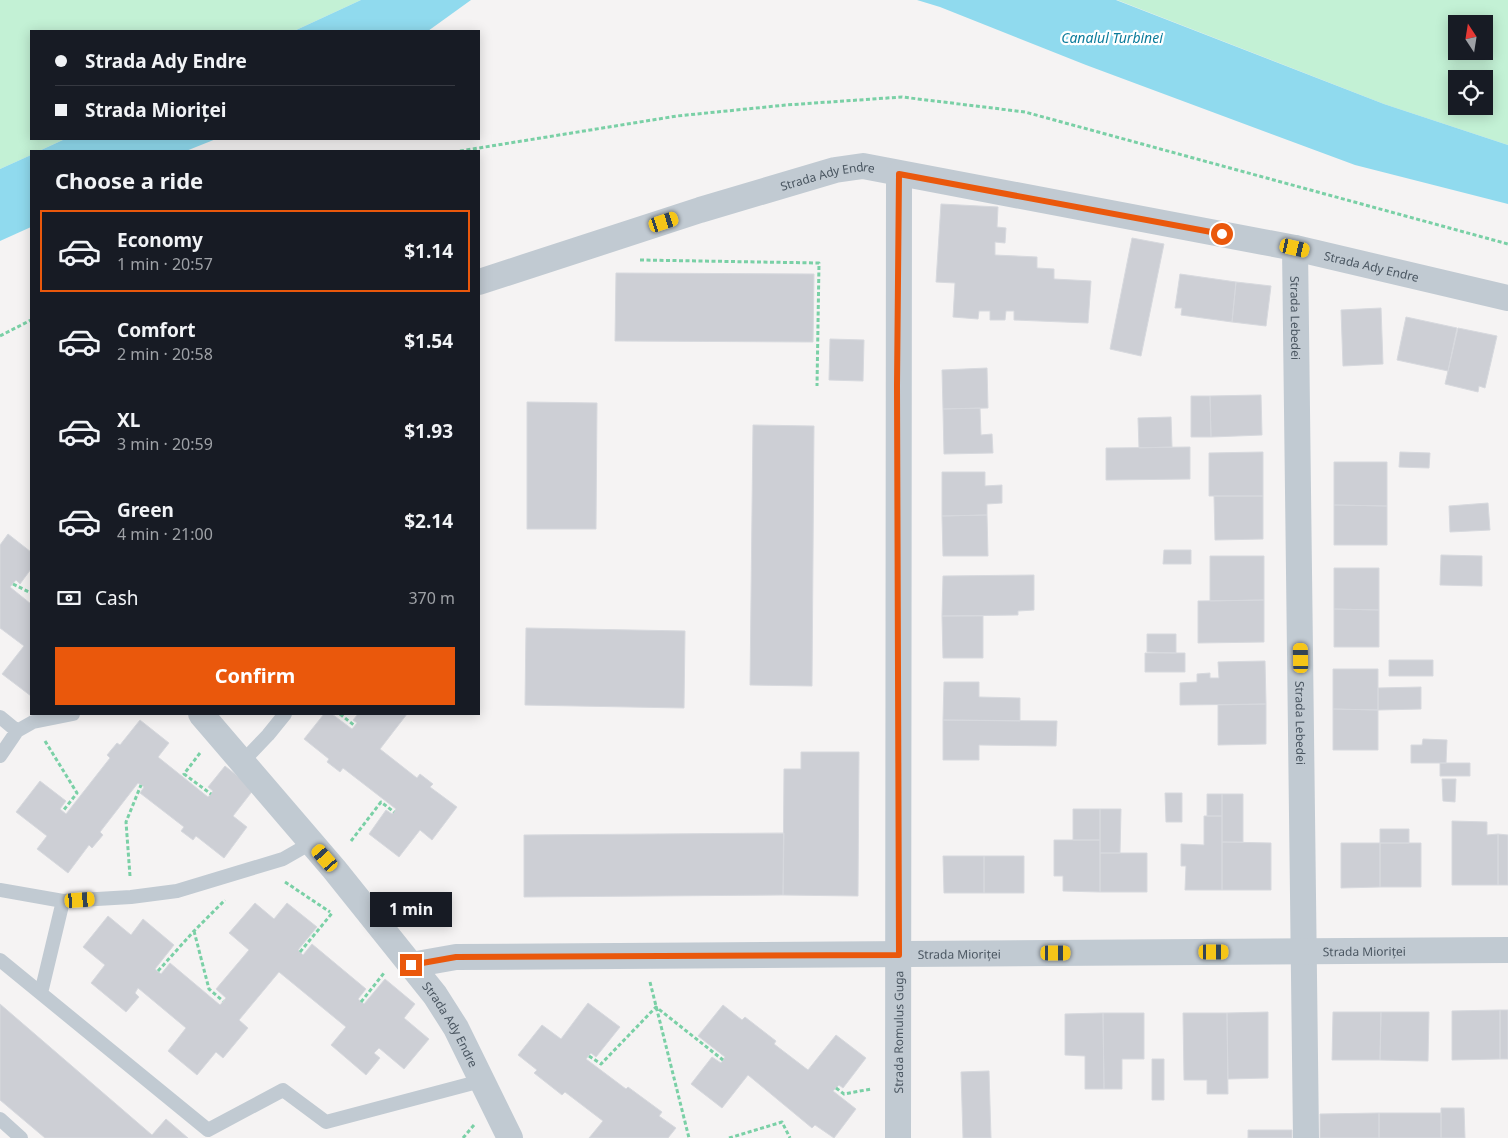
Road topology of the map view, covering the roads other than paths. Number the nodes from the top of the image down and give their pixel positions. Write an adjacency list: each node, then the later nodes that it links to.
1 (899, 174): 2 (street, Strada Ady Endre); 3 (street, Strada Ady Endre); 17 (street, Strada Romulus Guga)
2 (1295, 248): 4 (street, Strada Ady Endre); 16 (street, Strada Lebedei)
3 (480, 282)
4 (1508, 298)
5 (68, 715): 9 (lane)
6 (202, 715): 11 (street, Strada Ady Endre)
7 (284, 715): 11 (lane)
8 (0, 717): 9 (lane)
9 (17, 731): 10 (lane)
10 (0, 756)
11 (243, 761): 12 (street, Strada Ady Endre)
12 (307, 837): 14 (lane); 19 (street, Strada Ady Endre)
13 (0, 890): 14 (lane)
14 (63, 901): 20 (lane)
15 (1508, 950): 16 (street, Strada Mioriței)
16 (1305, 951): 17 (street, Strada Mioriței); 27 (street, Strada Lebedei)
17 (899, 955): 19 (street, Strada Mioriței); 26 (street, Strada Romulus Guga)
18 (0, 960): 20 (lane)
19 (411, 965): 21 (street, Strada Ady Endre)
20 (41, 993): 23 (lane)
21 (481, 1081): 23 (lane); 25 (street, Strada Ady Endre)
22 (0, 1119): 24 (lane)
23 (204, 1134)
24 (21, 1138)
25 (510, 1138)
26 (898, 1138)
27 (1306, 1138)

